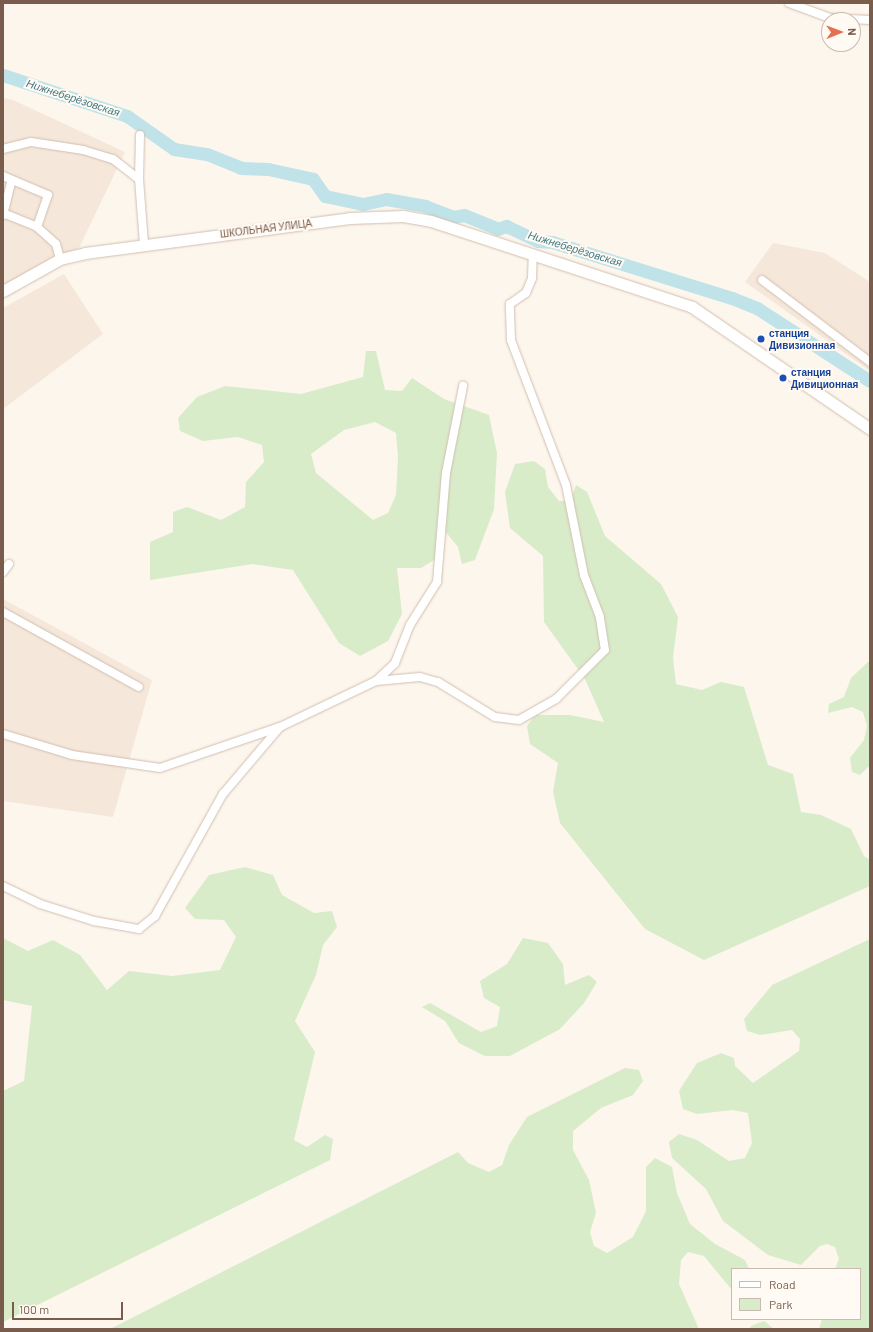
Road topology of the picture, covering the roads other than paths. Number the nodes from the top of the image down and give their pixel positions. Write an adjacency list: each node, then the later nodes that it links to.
1 (790, 3): 2 (street)
2 (870, 20)
3 (140, 135): 6 (street)
4 (3, 149): 6 (street)
5 (3, 176): 7 (street)
6 (139, 179): 10 (street)
7 (11, 182): 8 (street); 9 (street)
8 (3, 214): 9 (street)
9 (37, 227): 12 (street)
10 (144, 244): 11 (street, ШКОЛЬНАЯ УЛИЦА); 12 (street, ШКОЛЬНАЯ УЛИЦА)
11 (533, 254): 17 (street, ШКОЛЬНАЯ УЛИЦА); 21 (street)
12 (60, 259): 14 (street, ШКОЛЬНАЯ УЛИЦА)
13 (762, 280): 15 (street)
14 (3, 291)
15 (870, 362)
16 (463, 386): 21 (street)
17 (870, 429)
18 (9, 564): 19 (street)
19 (3, 572)
20 (3, 612): 22 (street)
21 (376, 681): 23 (street)
22 (139, 687)
23 (280, 727): 24 (street); 25 (street)
24 (3, 734)
25 (3, 886)

